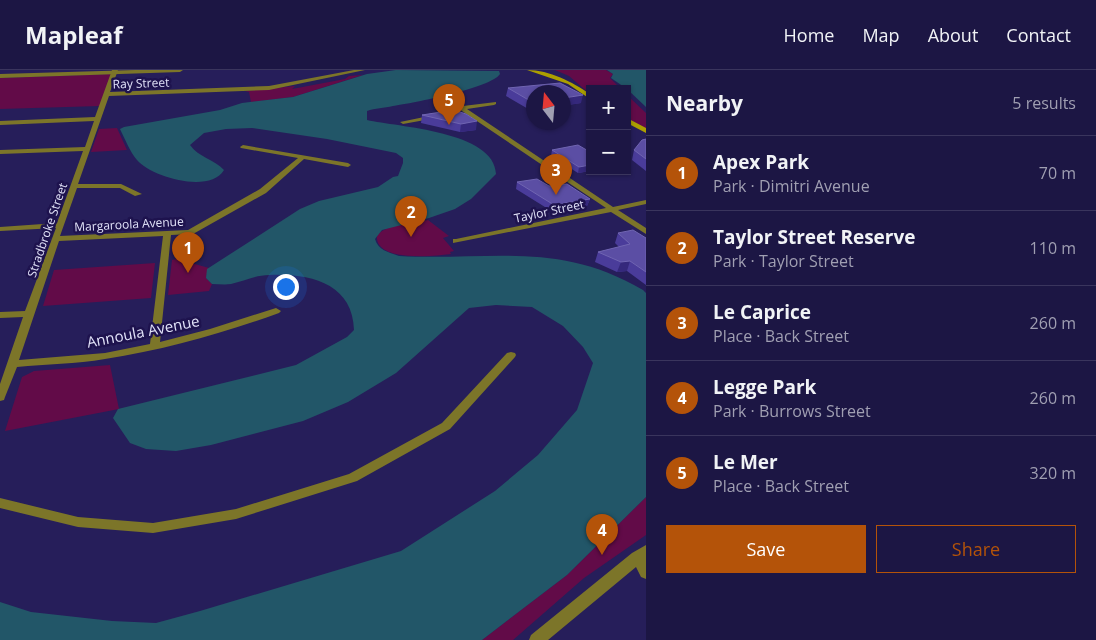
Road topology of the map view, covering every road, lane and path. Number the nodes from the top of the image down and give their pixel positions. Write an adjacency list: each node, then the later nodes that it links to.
1 (180, 70): 4 (street)
2 (362, 70): 5 (street, Ray Street)
3 (530, 70): 8 (main road)
4 (114, 71): 6 (street); 7 (street, Stradbroke Street)
5 (354, 71): 7 (street, Ray Street)
6 (0, 76)
7 (107, 94): 13 (street, Stradbroke Street)
8 (586, 94)
9 (453, 102): 11 (street)
10 (494, 102): 11 (street)
11 (462, 111): 26 (street)
12 (440, 116): 14 (street)
13 (98, 119): 16 (street); 19 (street, Stradbroke Street)
14 (403, 122)
15 (631, 122): 17 (main road)
16 (0, 123)
17 (646, 131)
18 (243, 147): 21 (street)
19 (87, 148): 20 (street); 23 (street, Stradbroke Street)
20 (0, 152)
21 (302, 158): 22 (street); 30 (street, Margaroola Avenue)
22 (348, 165)
23 (74, 186): 24 (street); 27 (street, Stradbroke Street)
24 (138, 194)
25 (646, 202): 26 (street, Taylor Street)
26 (612, 209): 29 (street); 32 (street, Taylor Street)
27 (60, 225): 28 (street); 31 (street, Stradbroke Street)
28 (0, 228)
29 (646, 232)
30 (167, 233): 31 (street, Margaroola Avenue); 36 (street)
31 (56, 239): 34 (street, Stradbroke Street)
32 (456, 241)
33 (276, 311): 36 (street, Annoula Avenue)
34 (29, 314): 35 (street); 38 (street, Stradbroke Street)
35 (0, 315)
36 (155, 346): 38 (street, Annoula Avenue)
37 (511, 354): 40 (street)
38 (13, 364): 39 (street, Stradbroke Street)
39 (0, 397)
40 (0, 503)
41 (642, 554): 42 (street); 43 (street)
42 (646, 573)
43 (536, 640)

